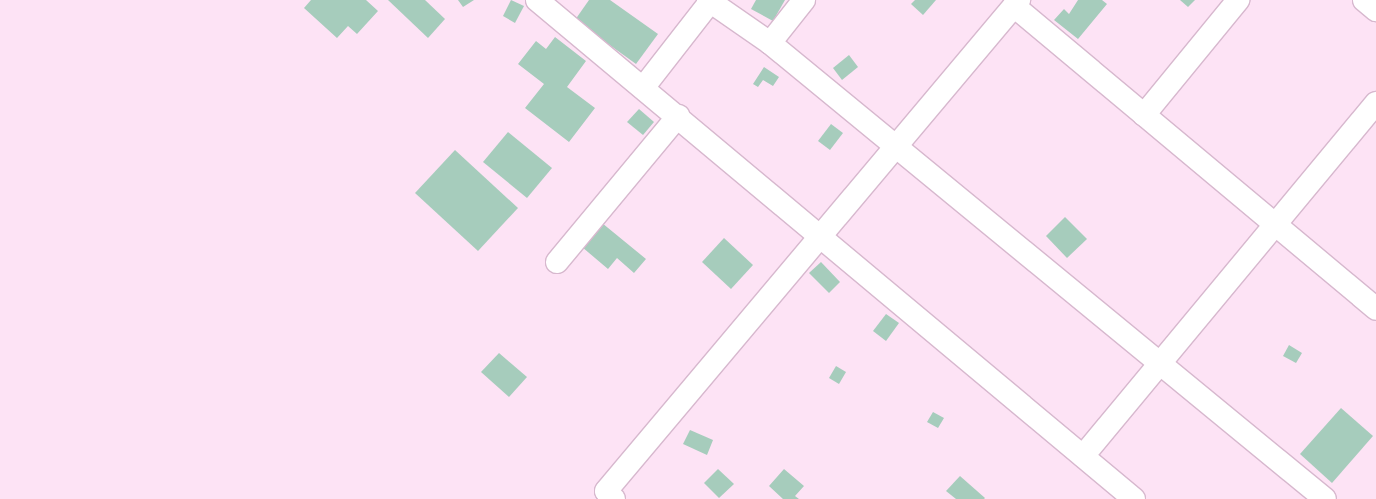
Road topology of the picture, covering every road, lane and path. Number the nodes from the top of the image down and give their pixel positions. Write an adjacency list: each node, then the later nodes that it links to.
1 (538, 0): 9 (street)
2 (804, 0): 8 (street)
3 (1238, 0): 11 (street)
4 (1364, 0): 7 (street)
5 (709, 1): 8 (street); 9 (street)
6 (1016, 3): 11 (street); 13 (street)
7 (1376, 10)
8 (770, 43): 13 (street)
9 (643, 88): 12 (street)
10 (1376, 103): 14 (street)
11 (1144, 115): 14 (street)
12 (678, 116): 15 (street); 16 (street)
13 (896, 147): 15 (street); 18 (street)
14 (1275, 224): 17 (street); 18 (street)
15 (822, 236): 19 (street); 20 (street)
16 (556, 262)
17 (1376, 309)
18 (1160, 364): 19 (street); 22 (street)
19 (1083, 456): 21 (street)
20 (606, 496)
21 (1134, 499)
22 (1325, 499)

